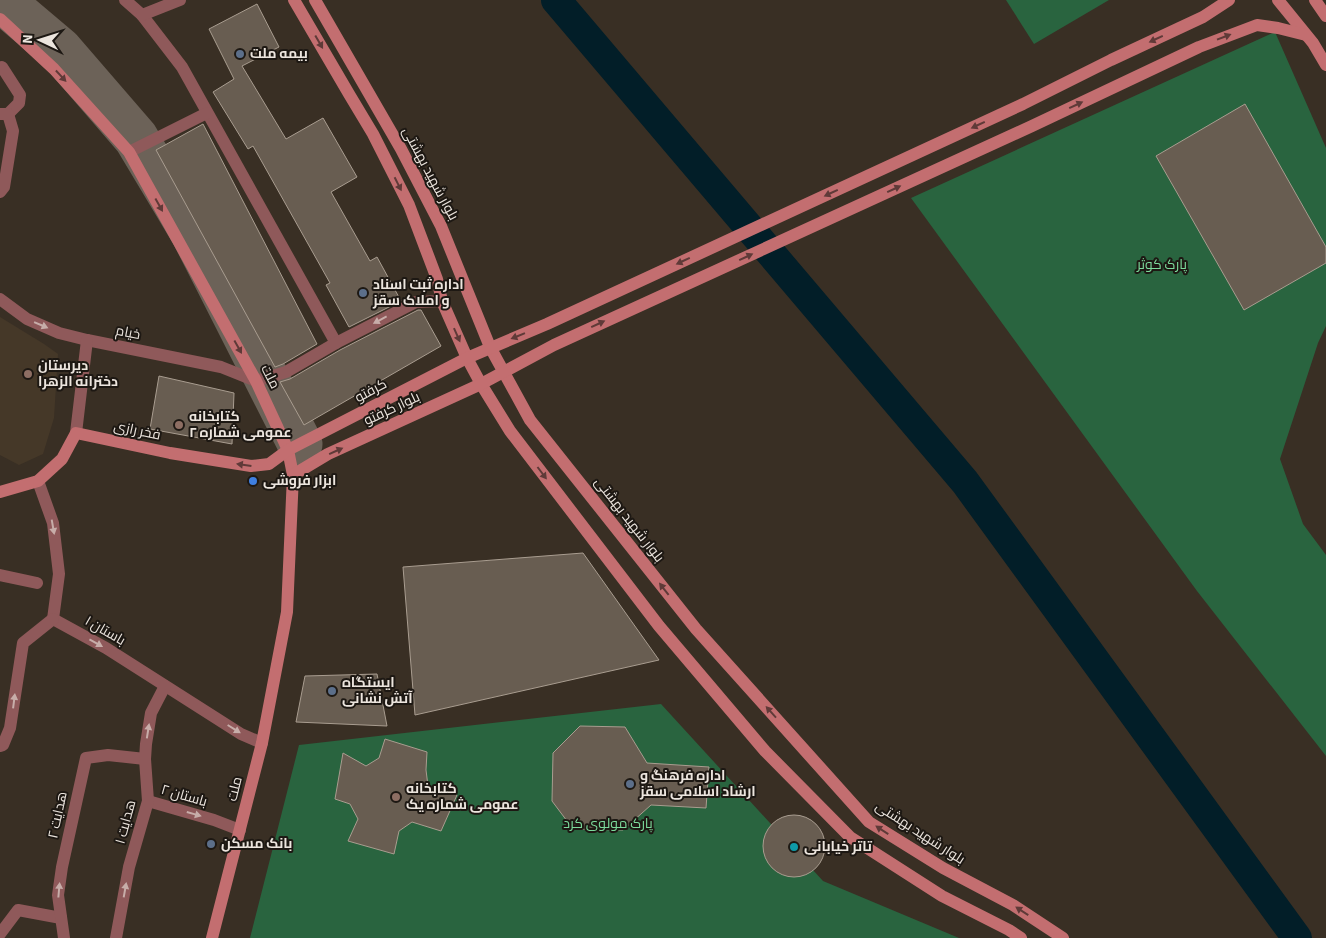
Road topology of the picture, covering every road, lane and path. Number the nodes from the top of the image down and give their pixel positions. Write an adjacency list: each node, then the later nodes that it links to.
1 (125, 0): 9 (street)
2 (180, 0): 9 (street)
3 (294, 0): 21 (main road, one-way to 21)
4 (315, 0): 24 (main road, بلوار شهید بهشتی)
5 (1210, 0): 11 (main road)
6 (1229, 0): 11 (main road, کرفتو)
7 (1278, 0): 13 (main road)
8 (1314, 0): 10 (main road)
9 (142, 15): 16 (street)
10 (1326, 16)
11 (1203, 18): 24 (main road, کرفتو, one-way to 24)
12 (0, 19): 18 (main road, ملت, one-way to 18)
13 (1306, 35): 14 (main road); 26 (main road, بلوار کرفتو, one-way to 13)
14 (1326, 65)
15 (2, 67): 17 (street)
16 (207, 112): 18 (street); 23 (street)
17 (4, 114): 19 (street)
18 (129, 152): 27 (main road, ملت, one-way to 27)
19 (0, 192)
20 (0, 300): 22 (street, خیام, one-way to 22)
21 (442, 302): 23 (street, one-way to 23); 25 (main road, one-way to 25)
22 (87, 340): 27 (street, خیام); 29 (street)
23 (336, 343): 27 (street)
24 (490, 347): 25 (main road, کرفتو); 26 (main road, بلوار شهید بهشتی)
25 (467, 358): 28 (main road); 30 (main road, کرفتو)
26 (504, 372): 28 (main road, بلوار کرفتو); 49 (main road, بلوار شهید بهشتی, one-way to 26)
27 (256, 381): 30 (main road, ملت)
28 (481, 384): 31 (main road, بلوار کرفتو, one-way to 28); 48 (main road, one-way to 48)
29 (76, 433): 30 (main road, فخر رازی, one-way to 29); 32 (main road)
30 (288, 450): 31 (main road, ملت)
31 (293, 475): 38 (main road, ملت)
32 (38, 481): 33 (main road); 36 (street, one-way to 36)
33 (0, 492)
34 (0, 575): 35 (street)
35 (37, 583)
36 (53, 619): 37 (street, باستان ۱, one-way to 37); 39 (street, one-way to 36)
37 (165, 686): 38 (street, باستان ۱, one-way to 38); 40 (street, هدایت ۱, one-way to 37)
38 (262, 743): 42 (main road, ملت)
39 (0, 746)
40 (145, 759): 41 (street, هدایت ۱); 43 (street, هدایت ۲, one-way to 40)
41 (148, 801): 42 (street, باستان ۲, one-way to 42); 46 (street, هدایت ۱, one-way to 41)
42 (240, 830): 47 (main road, ملت)
43 (61, 918): 44 (street); 45 (street, هدایت ۲)
44 (0, 934)
45 (64, 938)
46 (116, 938)
47 (212, 938)
48 (1021, 938)
49 (1063, 938)

